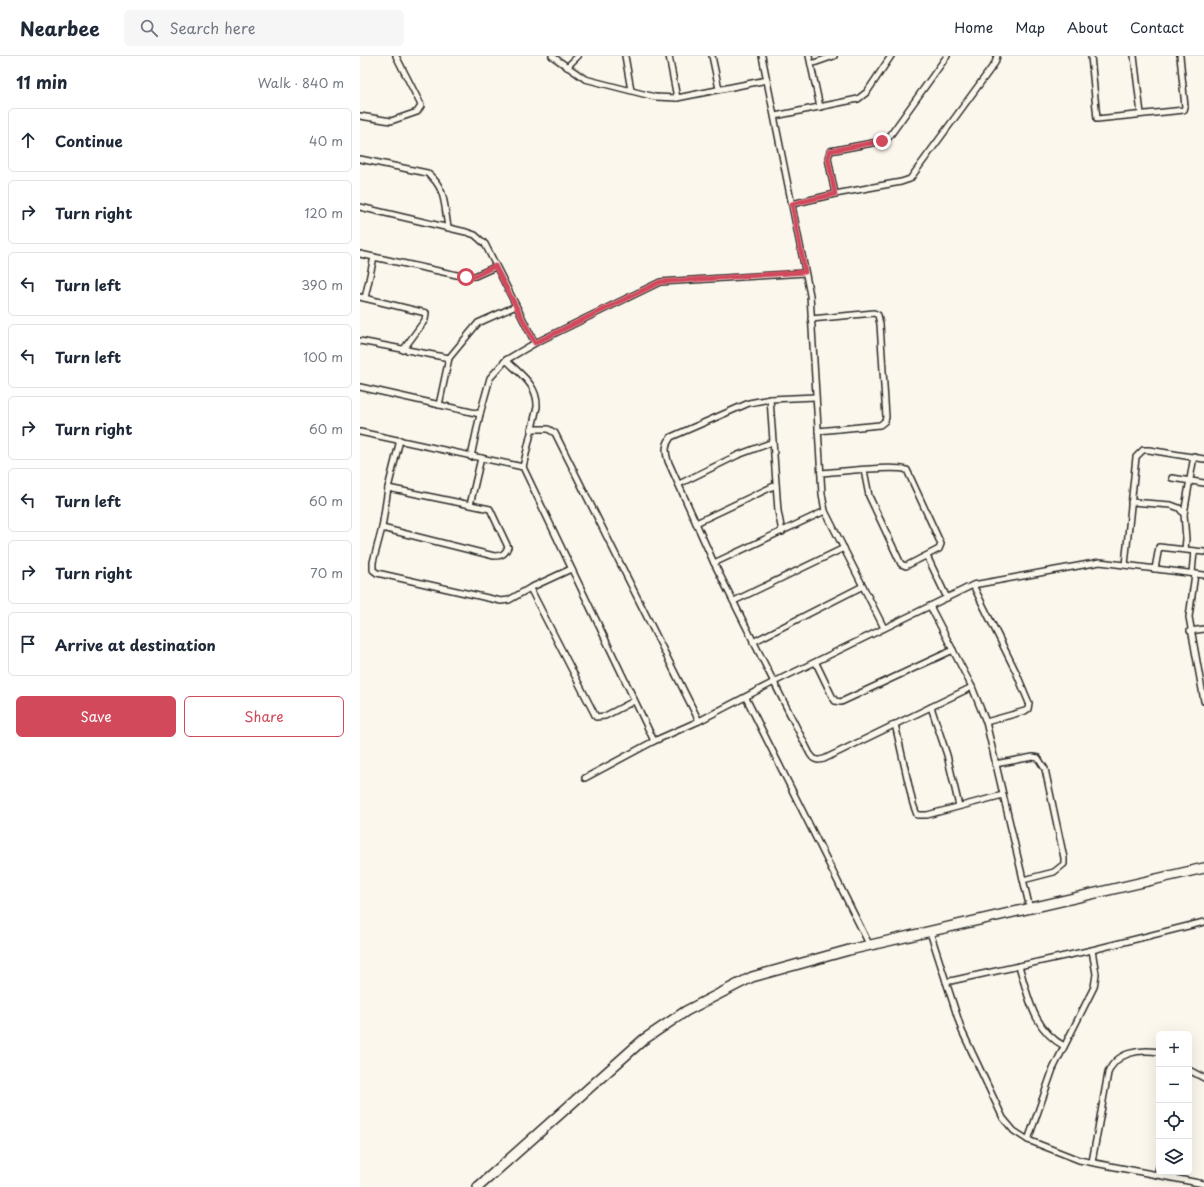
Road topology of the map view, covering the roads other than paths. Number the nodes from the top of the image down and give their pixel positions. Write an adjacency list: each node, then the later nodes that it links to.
1 (396, 56): 24 (street)
2 (552, 56): 17 (street)
3 (578, 56): 17 (street)
4 (625, 56): 20 (street)
5 (670, 56): 21 (street)
6 (712, 56): 19 (street)
7 (762, 56): 18 (street)
8 (809, 56): 16 (street)
9 (834, 56): 16 (street)
10 (891, 56): 22 (street)
11 (947, 56): 27 (street)
12 (997, 56): 27 (street)
13 (1091, 56): 23 (street)
14 (1134, 56): 23 (street)
15 (1180, 56): 23 (street)
16 (810, 64): 22 (street)
17 (567, 68): 20 (street)
18 (767, 80): 19 (street); 25 (street)
19 (719, 89): 21 (street)
20 (631, 90): 21 (street)
21 (677, 98)
22 (820, 108): 25 (street)
23 (1141, 114)
24 (360, 116)
25 (775, 116): 28 (street)
26 (360, 159): 30 (street)
27 (835, 194): 28 (street)
28 (792, 204): 34 (street)
29 (360, 208): 30 (street)
30 (448, 227): 33 (street)
31 (360, 254): 32 (street)
32 (374, 257): 33 (street); 35 (street)
33 (495, 266): 36 (street)
34 (805, 272): 37 (street); 39 (street)
35 (363, 298): 40 (street)
36 (516, 306): 39 (street); 41 (street)
37 (811, 319): 44 (street); 49 (street)
38 (360, 341): 40 (street)
39 (535, 343): 42 (street)
40 (403, 350): 41 (street)
41 (449, 358): 46 (street)
42 (506, 360): 47 (street); 48 (street)
43 (360, 387): 46 (street)
44 (816, 397): 45 (street); 49 (street)
45 (770, 399): 52 (street); 63 (street)
46 (439, 405): 47 (street)
47 (480, 414): 54 (street)
48 (531, 429): 57 (street); 102 (street)
49 (818, 431): 59 (street)
50 (360, 432): 51 (street)
51 (400, 440): 54 (street); 65 (street)
52 (773, 442): 63 (street); 64 (street)
53 (1194, 456): 56 (street); 61 (street); 66 (street)
54 (471, 457): 55 (street)
55 (481, 458): 57 (street); 67 (street)
56 (1204, 459)
57 (523, 467): 80 (street)
58 (864, 470): 59 (street); 77 (street); 77 (street)
59 (821, 473): 68 (street)
60 (1172, 478): 61 (street)
61 (1190, 480): 62 (street); 69 (street)
62 (1204, 482)
63 (679, 484): 70 (street)
64 (776, 485): 70 (street); 72 (street)
65 (388, 488): 67 (street); 71 (street)
66 (1131, 502): 69 (street); 79 (street)
67 (470, 505): 71 (street)
68 (825, 511): 72 (street); 73 (street)
69 (1184, 514): 74 (street)
70 (696, 523): 78 (street)
71 (382, 528): 86 (street)
72 (782, 532): 78 (street)
73 (844, 548): 85 (street); 88 (street)
74 (1185, 549): 75 (street); 81 (street)
75 (1194, 551): 76 (street); 82 (street)
76 (1204, 552)
77 (927, 556): 87 (street)
78 (714, 563): 88 (street)
79 (1125, 565): 81 (street); 84 (street)
80 (571, 569): 86 (street); 99 (street)
81 (1155, 569): 82 (street)
82 (1193, 573): 83 (street); 92 (street)
83 (1204, 575)
84 (973, 585): 87 (street); 103 (street)
85 (863, 586): 90 (street); 93 (street)
86 (530, 588): 99 (street)
87 (947, 598): 89 (street)
88 (734, 602): 93 (street)
89 (930, 606): 90 (street); 94 (street)
90 (884, 628): 95 (street)
91 (1204, 629): 92 (street)
92 (1190, 631): 100 (street)
93 (753, 642): 96 (street)
94 (953, 650): 95 (street); 97 (street)
95 (816, 663): 96 (street)
96 (774, 682): 98 (street); 104 (street)
97 (972, 687): 101 (street); 103 (street)
98 (746, 698): 102 (street); 115 (street)
99 (634, 701): 105 (street)
100 (1204, 701)
101 (931, 707): 104 (street); 109 (street)
102 (699, 721): 105 (street)
103 (986, 722): 106 (street)
104 (895, 724): 109 (street)
105 (654, 741): 107 (street)
106 (995, 764): 108 (street); 111 (street)
107 (585, 778)
108 (1003, 795): 109 (street); 111 (street)
109 (959, 806)
110 (1204, 868): 112 (highway)
111 (1023, 880): 112 (street)
112 (1030, 909): 114 (highway)
113 (1204, 922): 116 (street)
114 (930, 932): 115 (highway); 118 (street)
115 (870, 946): 128 (highway)
116 (1092, 950): 117 (street); 119 (street)
117 (1020, 966): 118 (street); 119 (street)
118 (946, 982): 123 (street)
119 (1064, 1046): 123 (street)
120 (1156, 1052): 124 (street)
121 (1192, 1072): 122 (street)
122 (1204, 1078)
123 (1028, 1140): 124 (street)
124 (1092, 1162): 125 (street)
125 (1156, 1175)
126 (1157, 1175): 127 (street)
127 (1204, 1184)
128 (478, 1187)

